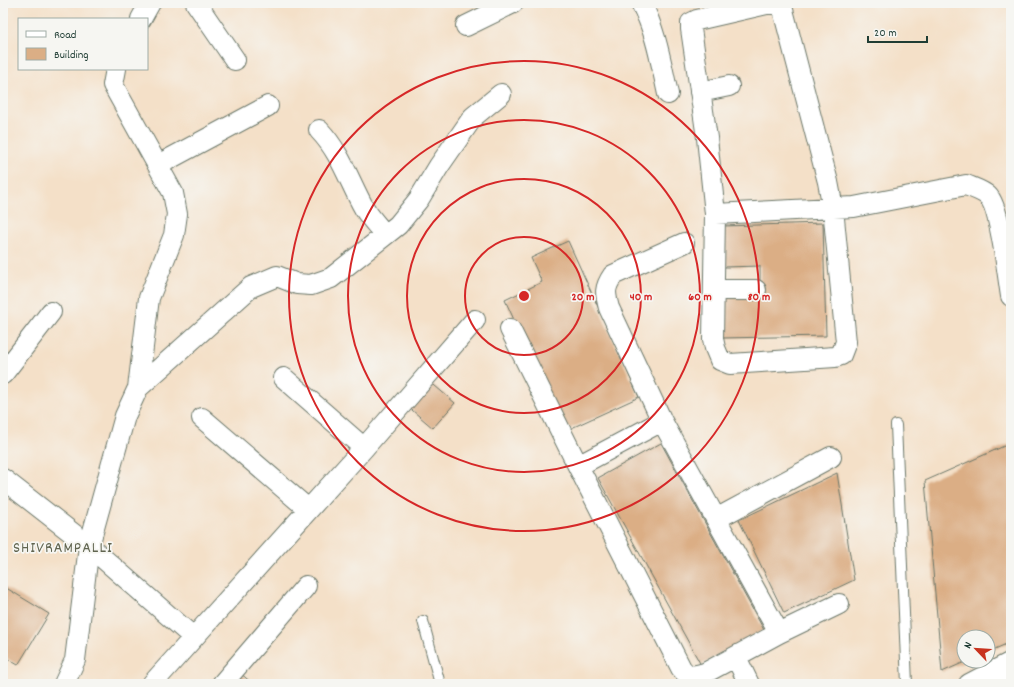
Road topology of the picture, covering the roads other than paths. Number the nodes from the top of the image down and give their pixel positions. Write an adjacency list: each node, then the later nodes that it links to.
1 (150, 3): 5 (street)
2 (196, 3): 7 (street)
3 (513, 3): 6 (street)
4 (641, 3): 12 (street)
5 (142, 18)
6 (466, 26)
7 (235, 60)
8 (116, 70): 15 (street)
9 (729, 86): 10 (street)
10 (700, 92): 16 (street); 17 (street)
11 (501, 94): 18 (street)
12 (668, 94)
13 (268, 106): 15 (street)
14 (319, 130): 18 (street)
15 (158, 165): 28 (street)
16 (833, 208): 17 (street); 20 (street); 22 (street)
17 (715, 214): 20 (street)
18 (385, 235): 28 (street)
19 (684, 242): 30 (street)
20 (714, 290): 21 (street)
21 (756, 290)
22 (1011, 296)
23 (51, 312): 26 (street)
24 (475, 320): 32 (street)
25 (510, 329): 34 (street)
26 (3, 374)
27 (284, 378): 32 (street)
28 (138, 388): 38 (street)
29 (202, 418): 36 (street)
30 (662, 421): 34 (street); 37 (street)
31 (896, 425): 53 (lane)
32 (364, 448): 36 (street)
33 (831, 457): 37 (street)
34 (578, 466): 44 (street)
35 (3, 480): 38 (street)
36 (308, 509): 43 (street)
37 (716, 519): 42 (street)
38 (89, 546): 43 (street); 47 (street)
39 (306, 586): 49 (street)
40 (839, 604): 42 (street)
41 (423, 621): 50 (lane)
42 (779, 634): 44 (street)
43 (193, 637): 48 (street)
44 (731, 659): 51 (street); 52 (street)
45 (1011, 662): 54 (street)
46 (1011, 677): 55 (highway)
47 (64, 684)
48 (152, 684)
49 (222, 684)
50 (440, 684)
51 (737, 684)
52 (749, 684)
53 (907, 684)
54 (968, 684)
55 (998, 684)

